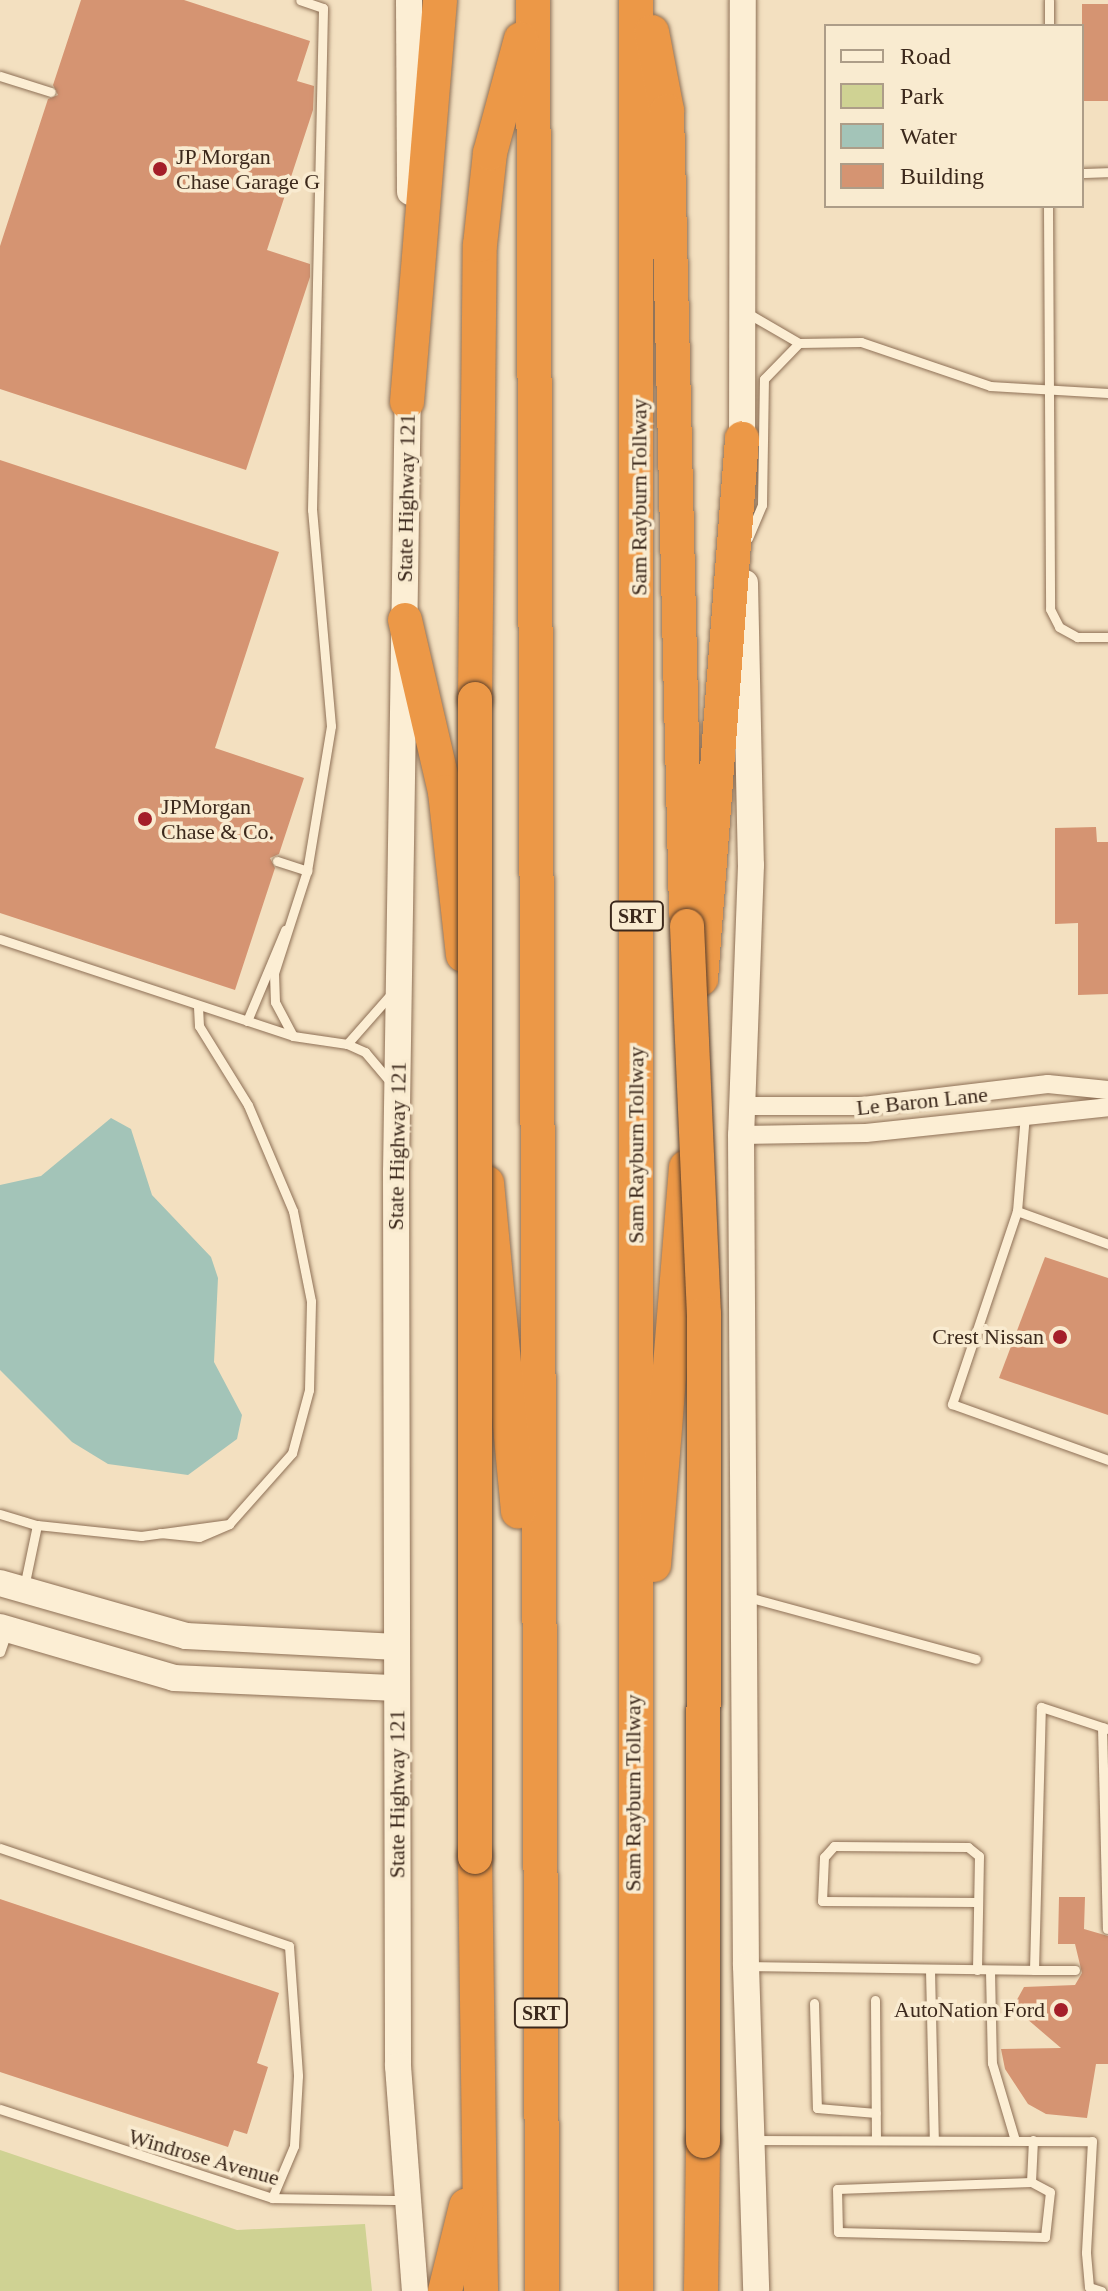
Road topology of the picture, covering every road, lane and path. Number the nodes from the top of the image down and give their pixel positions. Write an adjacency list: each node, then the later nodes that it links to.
1 (300, 0): 9 (lane)
2 (409, 0): 20 (main road, State Highway 121)
3 (440, 0): 20 (highway)
4 (533, 0): 52 (highway, SRT); 65 (highway, bridge)
5 (636, 0): 53 (highway, Sam Rayburn Tollway / SRT)
6 (646, 0): 81 (highway, bridge)
7 (743, 0): 16 (main road)
8 (1049, 0): 10 (lane)
9 (323, 4): 26 (lane)
10 (1049, 24)
11 (0, 76): 12 (lane)
12 (51, 92)
13 (1108, 172): 14 (lane)
14 (1084, 173)
15 (1048, 208): 18 (lane)
16 (741, 305): 17 (lane); 21 (main road)
17 (799, 343): 18 (lane); 22 (lane)
18 (1048, 393): 19 (lane); 24 (lane)
19 (1108, 393)
20 (407, 402): 23 (main road, State Highway 121)
21 (742, 439): 22 (main road); 53 (highway)
22 (744, 547): 36 (main road)
23 (405, 620): 29 (main road, State Highway 121); 52 (highway)
24 (1108, 637)
25 (277, 861): 26 (lane)
26 (307, 871): 27 (lane)
27 (292, 921): 31 (lane); 32 (lane)
28 (0, 939): 30 (lane)
29 (400, 973): 33 (lane); 35 (main road, State Highway 121)
30 (198, 1005): 31 (lane); 44 (lane)
31 (247, 1021): 32 (lane)
32 (293, 1036): 33 (lane)
33 (347, 1044): 35 (lane)
34 (1108, 1090): 36 (street, Le Baron Lane)
35 (397, 1091): 48 (main road, State Highway 121)
36 (742, 1106): 39 (main road)
37 (1108, 1107): 38 (street, Le Baron Lane)
38 (1025, 1114): 39 (street, Le Baron Lane); 40 (lane)
39 (741, 1135): 46 (main road)
40 (1017, 1211): 41 (lane); 42 (lane)
41 (1108, 1244)
42 (1108, 1460)
43 (0, 1514): 44 (lane)
44 (37, 1525): 45 (lane)
45 (11, 1586): 47 (main road); 48 (main road)
46 (745, 1596): 49 (lane); 57 (main road)
47 (3, 1636): 50 (main road)
48 (397, 1647): 50 (main road, State Highway 121)
49 (976, 1659)
50 (397, 1688): 75 (main road, State Highway 121)
51 (1105, 1728): 56 (lane); 60 (lane)
52 (539, 1736): 79 (highway, SRT)
53 (632, 1833): 80 (highway, Sam Rayburn Tollway / SRT)
54 (0, 1848): 74 (lane)
55 (978, 1902): 55 (lane); 59 (lane)
56 (1107, 1929)
57 (746, 1966): 58 (lane); 68 (main road)
58 (930, 1970): 59 (lane); 70 (lane)
59 (977, 1970): 62 (lane)
60 (1034, 1970): 61 (lane); 62 (lane)
61 (1075, 1970)
62 (990, 1971): 71 (lane)
63 (875, 2000): 67 (lane)
64 (814, 2003): 67 (lane)
65 (476, 2089): 77 (highway); 78 (highway)
66 (0, 2109): 74 (lane, Windrose Avenue)
67 (876, 2113): 69 (lane)
68 (748, 2140): 69 (lane); 82 (main road)
69 (876, 2140): 70 (lane)
70 (934, 2140): 71 (lane)
71 (1015, 2140): 72 (lane)
72 (1033, 2140): 73 (lane); 83 (lane)
73 (1031, 2182): 73 (lane)
74 (272, 2198): 75 (lane, Windrose Avenue)
75 (405, 2200): 76 (main road, State Highway 121)
76 (415, 2291)
77 (445, 2291)
78 (481, 2291)
79 (542, 2291)
80 (636, 2291)
81 (701, 2291)
82 (756, 2291)
83 (1101, 2291)

